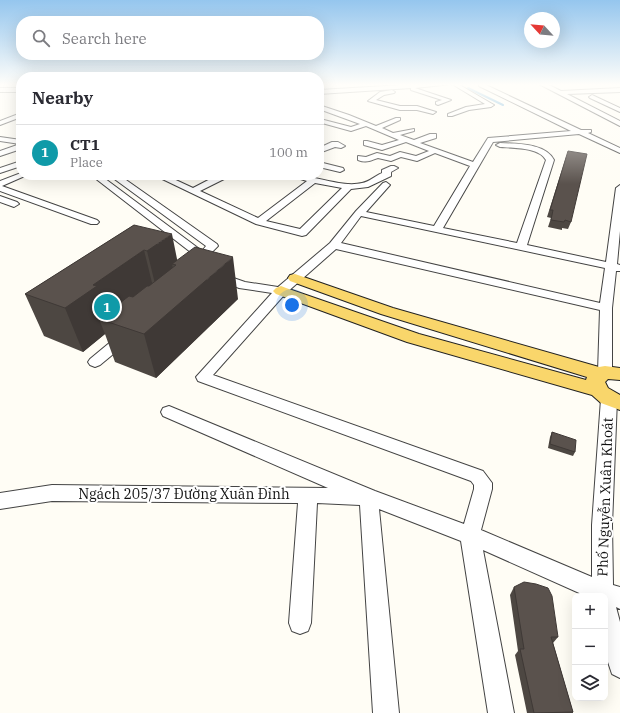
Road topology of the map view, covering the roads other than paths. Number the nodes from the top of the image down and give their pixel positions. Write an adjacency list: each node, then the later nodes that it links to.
1 (15, 117): 8 (street)
2 (349, 117): 10 (street)
3 (551, 117): 14 (street)
4 (556, 117): 14 (street)
5 (607, 117): 11 (street)
6 (398, 119): 12 (street)
7 (324, 122): 10 (street)
8 (1, 123): 9 (street)
9 (15, 124)
10 (366, 124): 12 (street)
11 (620, 124)
12 (376, 128): 15 (street)
13 (412, 130): 15 (street)
14 (585, 132): 21 (street); 24 (street); 26 (street)
15 (392, 135): 19 (street)
16 (433, 136): 19 (street)
17 (0, 139): 18 (street)
18 (16, 141)
19 (409, 141): 20 (street); 25 (street)
20 (367, 143)
21 (488, 143): 34 (street); 59 (street)
22 (341, 146): 23 (street)
23 (324, 147)
24 (620, 147)
25 (434, 151): 30 (street); 34 (street)
26 (620, 151)
27 (16, 152): 29 (street)
28 (16, 153): 31 (street)
29 (0, 154)
30 (361, 158)
31 (0, 162)
32 (16, 165): 37 (street)
33 (324, 165): 36 (street)
34 (475, 165): 57 (street)
35 (394, 168): 48 (street)
36 (340, 170)
37 (0, 171)
38 (0, 177): 40 (street)
39 (16, 178): 40 (street)
40 (11, 180): 46 (street)
41 (101, 180): 60 (street)
42 (120, 180): 60 (street)
43 (170, 180): 51 (street)
44 (215, 180): 51 (street)
45 (313, 180): 47 (street); 56 (street)
46 (0, 184)
47 (349, 186): 48 (street); 56 (street)
48 (363, 186): 54 (street)
49 (0, 188): 55 (street)
50 (620, 188): 61 (street, Phố Nguyễn Xuân Khoát)
51 (193, 191): 56 (street)
52 (0, 198): 53 (street)
53 (14, 204)
54 (359, 212): 57 (street); 58 (street)
55 (94, 222)
56 (259, 222)
57 (437, 230): 59 (street)
58 (334, 245): 62 (street); 64 (street)
59 (521, 248): 61 (street)
60 (199, 266): 63 (street)
61 (615, 267): 64 (street, Phố Nguyễn Xuân Khoát)
62 (294, 278): 63 (street); 67 (main road)
63 (281, 291): 67 (main road); 72 (street)
64 (606, 308): 67 (street, Phố Nguyễn Xuân Khoát)
65 (136, 328): 66 (street)
66 (95, 362)
67 (609, 385): 74 (street, Phố Nguyễn Xuân Khoát)
68 (169, 412): 70 (street)
69 (308, 495): 70 (street, Ngách 205/37 Đường Xuân Đỉnh); 71 (street, Ngách 205/37 Đường Xuân Đỉnh); 76 (street)
70 (369, 497): 72 (street); 78 (street)
71 (0, 501)
72 (470, 535): 73 (street); 79 (street)
73 (596, 593)
74 (607, 593)
75 (608, 603): 77 (street, Phố Nguyễn Xuân Khoát)
76 (300, 623)
77 (620, 666)
78 (386, 713)
79 (501, 713)

